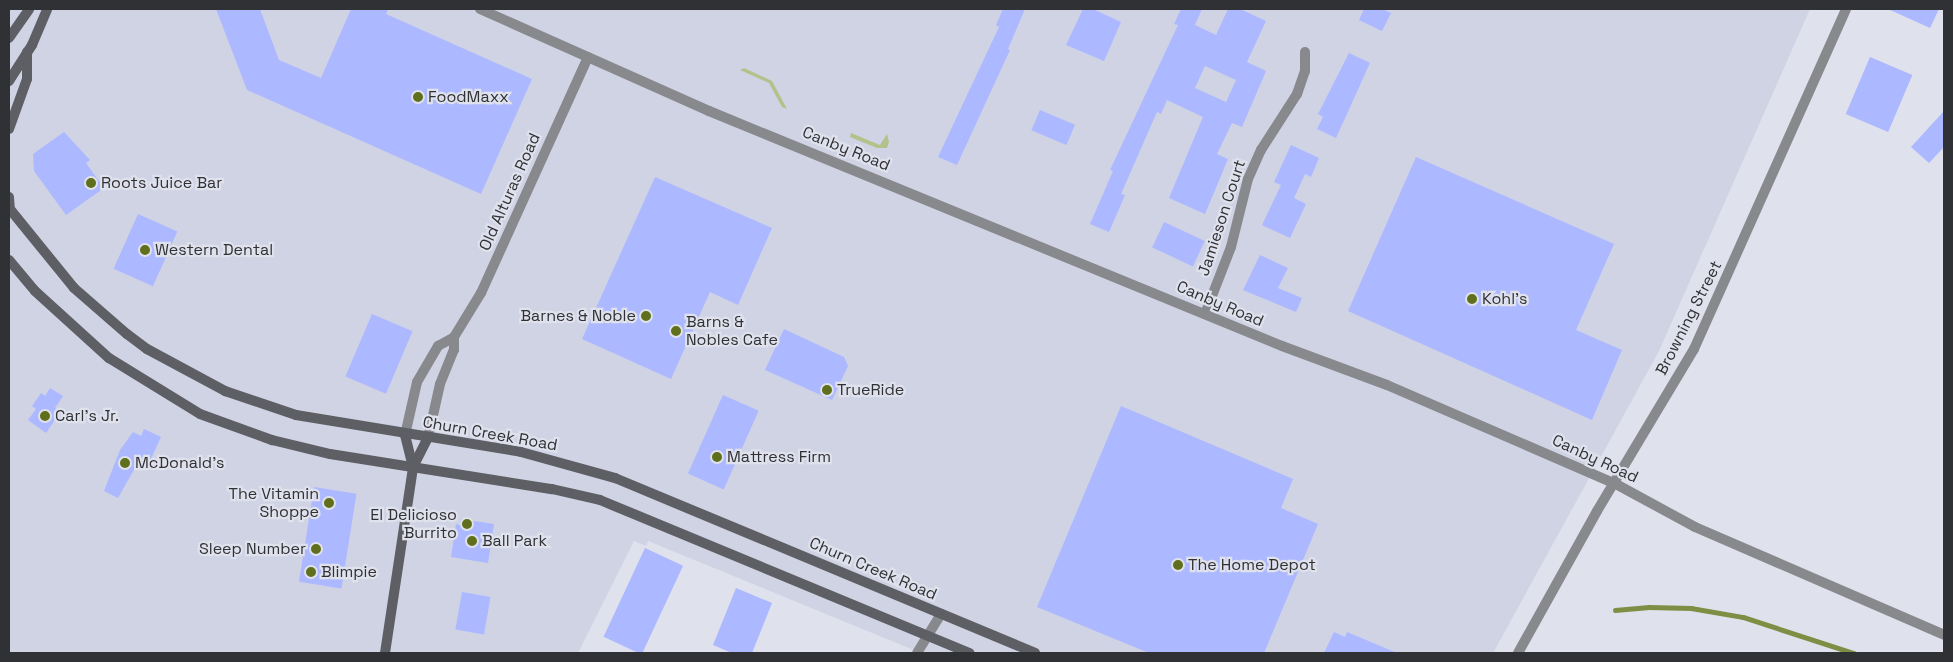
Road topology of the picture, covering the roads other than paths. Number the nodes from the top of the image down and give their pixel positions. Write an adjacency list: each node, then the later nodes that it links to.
1 (29, 9): 5 (main road)
2 (47, 9): 6 (main road)
3 (480, 9): 8 (street, Canby Road)
4 (1846, 9): 19 (street, Browning Street)
5 (9, 38)
6 (27, 52): 9 (main road); 10 (main road)
7 (1305, 52): 14 (street, Jamieson Court)
8 (588, 57): 14 (street, Canby Road); 15 (street, Old Alturas Road)
9 (9, 81)
10 (9, 129)
11 (9, 197): 12 (main road)
12 (10, 209): 16 (main road, Churn Creek Road)
13 (9, 260): 18 (main road)
14 (1205, 314): 19 (street, Canby Road)
15 (454, 337): 16 (street, Old Alturas Road); 17 (street, Old Alturas Road)
16 (405, 435): 17 (main road, Churn Creek Road); 18 (main road, Old Alturas Road)
17 (428, 438): 18 (main road, Old Alturas Road); 20 (main road, Churn Creek Road)
18 (413, 467): 21 (main road); 23 (main road, Old Alturas Road)
19 (1614, 482): 22 (street, Canby Road); 27 (street, Browning Street)
20 (941, 614): 21 (street); 26 (main road, Churn Creek Road)
21 (927, 636): 24 (street); 25 (main road)
22 (1944, 636)
23 (385, 653)
24 (917, 653)
25 (970, 653)
26 (1035, 653)
27 (1518, 653)

